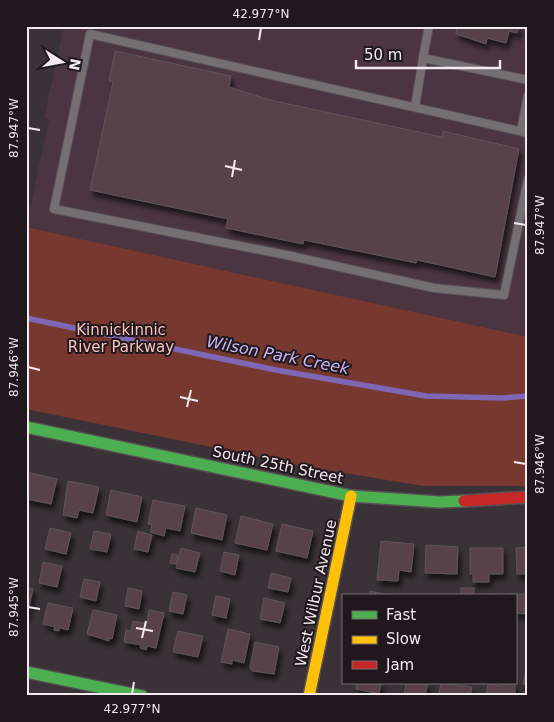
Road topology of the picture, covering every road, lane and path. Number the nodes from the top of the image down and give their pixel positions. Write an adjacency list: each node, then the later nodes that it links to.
1 (429, 26): 3 (lane)
2 (90, 30): 6 (lane); 8 (lane)
3 (422, 58): 4 (lane); 6 (lane)
4 (528, 80)
5 (528, 95): 7 (lane)
6 (415, 107): 7 (lane)
7 (524, 132)
8 (528, 179)
9 (26, 427): 10 (street, South 25th Street)
10 (351, 496): 11 (street, South 25th Street); 14 (street, West Wilbur Avenue)
11 (528, 497)
12 (26, 672): 13 (street)
13 (142, 696)
14 (310, 696)

